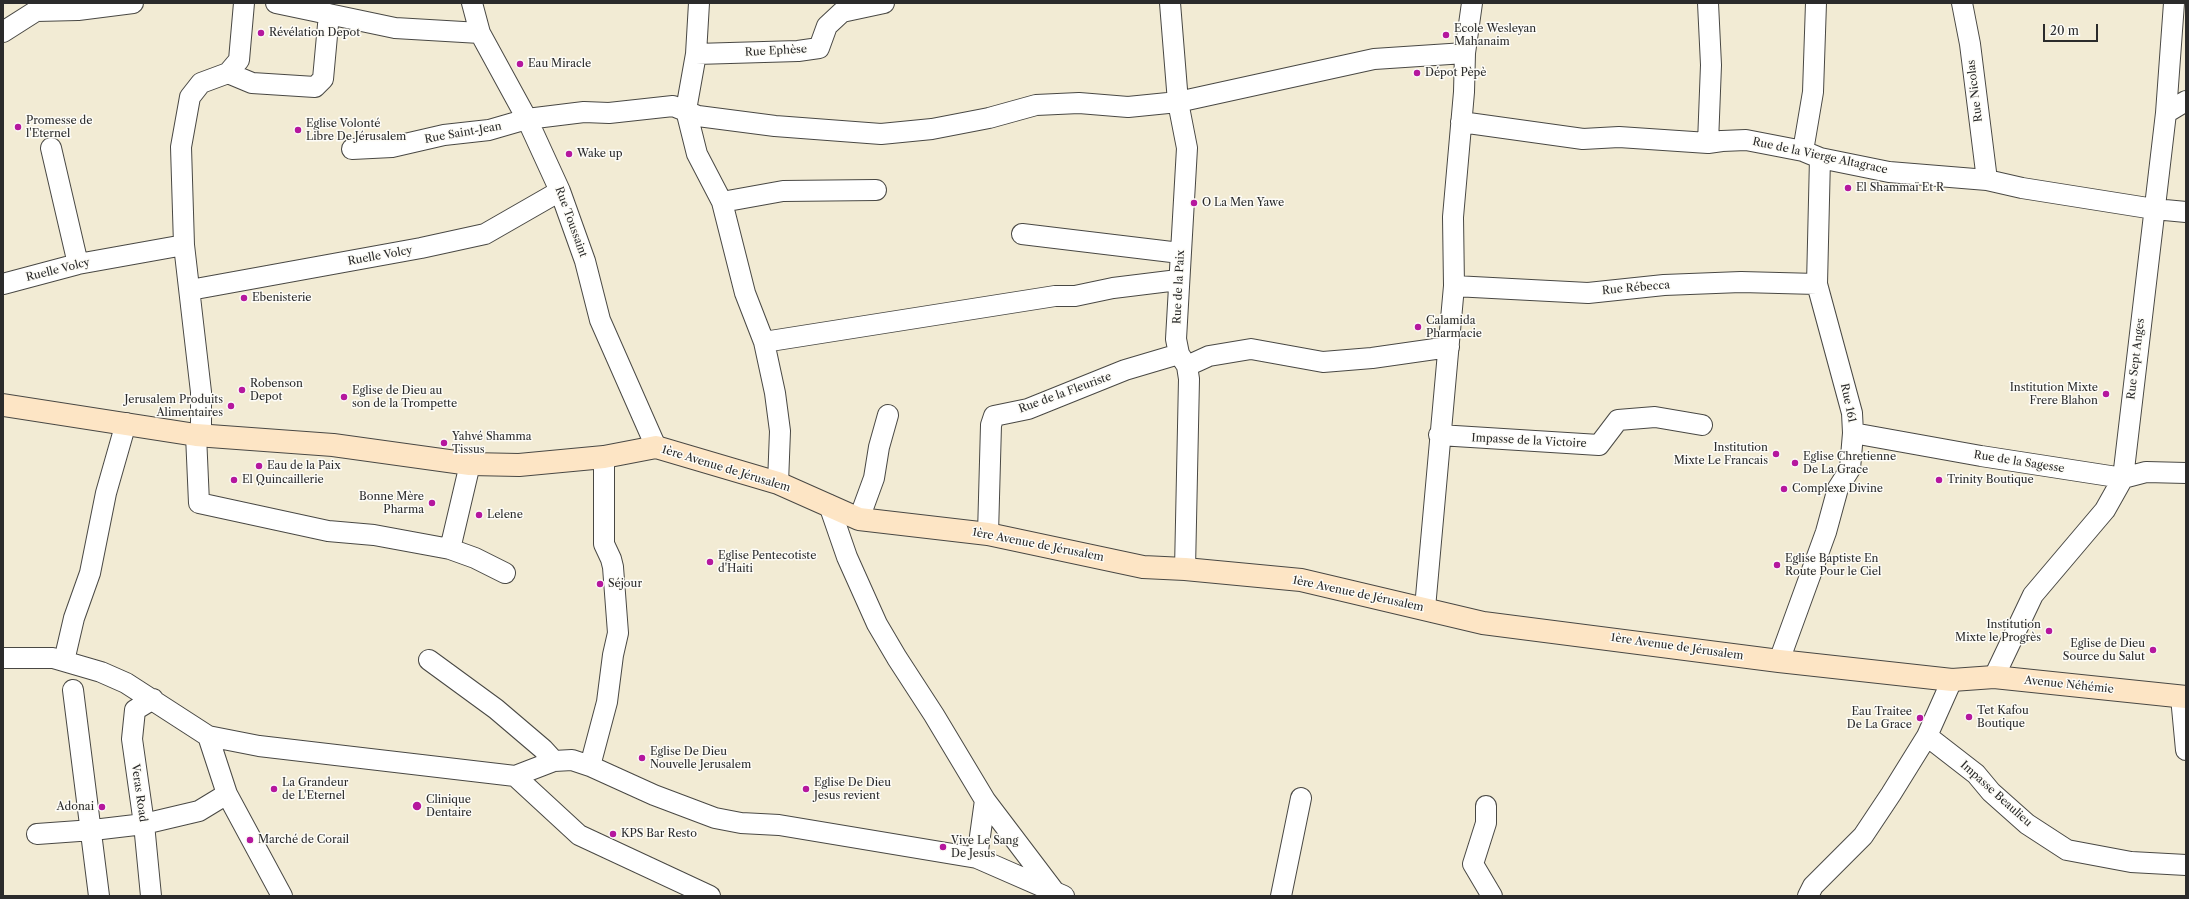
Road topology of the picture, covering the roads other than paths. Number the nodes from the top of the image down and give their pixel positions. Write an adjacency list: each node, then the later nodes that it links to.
1 (133, 3): 13 (street)
2 (244, 3): 19 (street)
3 (276, 3): 14 (street)
4 (472, 3): 16 (street, Rue Toussaint)
5 (699, 3): 18 (street)
6 (884, 3): 18 (street, Rue Ephèse)
7 (1170, 3): 21 (street, Rue de la Paix)
8 (1472, 3): 17 (street)
9 (1708, 3): 26 (street)
10 (1816, 3): 29 (street, Rue 161)
11 (1962, 3): 30 (street, Rue Nicolas)
12 (2174, 3): 23 (street, Rue Sept Anges)
13 (36, 7): 15 (street)
14 (320, 9): 16 (street); 19 (street)
15 (3, 32)
16 (480, 33): 24 (street, Rue Toussaint)
17 (1465, 52): 21 (street, Rue Saint-Jean); 25 (street)
18 (696, 54): 22 (street)
19 (228, 73): 37 (street)
20 (2186, 101): 23 (street)
21 (1178, 102): 22 (street, Rue Saint-Jean); 38 (street, Rue de la Paix)
22 (686, 110): 24 (street, Rue Saint-Jean); 33 (street)
23 (2166, 114): 34 (street, Rue Sept Anges)
24 (527, 119): 28 (street, Rue Saint-Jean); 32 (street, Rue Toussaint)
25 (1461, 122): 26 (street, Rue de la Vierge Altagrace); 43 (street)
26 (1708, 143): 29 (street, Rue de la Vierge Altagrace)
27 (51, 148): 39 (street)
28 (352, 148)
29 (1811, 154): 30 (street, Rue de la Vierge Altagrace); 42 (street, Rue 161)
30 (1987, 180): 34 (street, Rue de la Vierge Altagrace)
31 (876, 190): 33 (street)
32 (560, 191): 44 (street, Ruelle Volcy); 55 (street, Rue Toussaint)
33 (722, 202): 45 (street)
34 (2154, 209): 35 (street, Rue de la Vierge Altagrace); 59 (street, Rue Sept Anges)
35 (2186, 212)
36 (1022, 234): 38 (street)
37 (184, 245): 39 (street, Ruelle Volcy); 44 (street)
38 (1180, 252): 40 (street, Rue de la Paix)
39 (78, 264): 41 (street, Ruelle Volcy)
40 (1178, 280): 45 (street); 47 (street, Rue de la Paix)
41 (3, 284)
42 (1817, 284): 43 (street, Rue Rébecca); 52 (street, Rue 161)
43 (1454, 286): 46 (street)
44 (190, 290): 53 (street)
45 (764, 342): 60 (street)
46 (1449, 347): 47 (street); 54 (street)
47 (1183, 360): 63 (street, Rue de la Fleuriste); 65 (street, Rue de la Paix)
48 (3, 405): 50 (street)
49 (888, 415): 62 (street)
50 (126, 423): 53 (street); 71 (street)
51 (1702, 425): 54 (street, Impasse de la Victoire)
52 (1854, 433): 59 (street, Rue de la Sagesse); 70 (street, Rue 161)
53 (199, 435): 57 (street); 64 (street)
54 (1439, 435): 67 (street)
55 (656, 447): 56 (street); 60 (street, 1ère Avenue de Jérusalem)
56 (604, 457): 57 (street); 81 (street)
57 (470, 464): 64 (street)
58 (2186, 473): 59 (street, Rue de la Sagesse)
59 (2123, 478): 72 (street, Rue Sept Anges)
60 (778, 483): 61 (street, 1ère Avenue de Jérusalem)
61 (829, 505): 62 (street, 1ère Avenue de Jérusalem); 85 (street)
62 (859, 519): 63 (street, 1ère Avenue de Jérusalem)
63 (988, 534): 65 (street, 1ère Avenue de Jérusalem)
64 (450, 549): 66 (street)
65 (1185, 569): 67 (street, 1ère Avenue de Jérusalem)
66 (505, 573)
67 (1425, 608): 70 (street, 1ère Avenue de Jérusalem)
68 (3, 658): 71 (street)
69 (429, 660): 80 (street)
70 (1779, 661): 73 (street, 1ère Avenue de Jérusalem)
71 (64, 662): 76 (street)
72 (1994, 677): 73 (street, Avenue Néhémie); 75 (street, Avenue Néhémie)
73 (1952, 680): 78 (street)
74 (74, 690): 88 (street)
75 (2184, 697): 79 (street)
76 (153, 699): 77 (street); 87 (street, Veras Road)
77 (208, 736): 82 (street); 83 (street)
78 (1927, 736): 91 (street, Impasse Beaulieu); 99 (street)
79 (2186, 750)
80 (554, 761): 81 (street); 82 (street)
81 (590, 766): 90 (street)
82 (515, 776): 96 (street)
83 (227, 794): 87 (street); 95 (street)
84 (1301, 798): 97 (street)
85 (984, 800): 90 (street); 92 (street)
86 (1486, 806): 98 (street)
87 (144, 824): 88 (street); 94 (street, Veras Road)
88 (92, 830): 89 (street); 93 (street)
89 (37, 834)
90 (977, 858): 92 (street)
91 (2186, 866)
92 (1059, 894)
93 (99, 896)
94 (151, 896)
95 (282, 896)
96 (710, 896)
97 (1282, 896)
98 (1492, 896)
99 (1808, 896)

